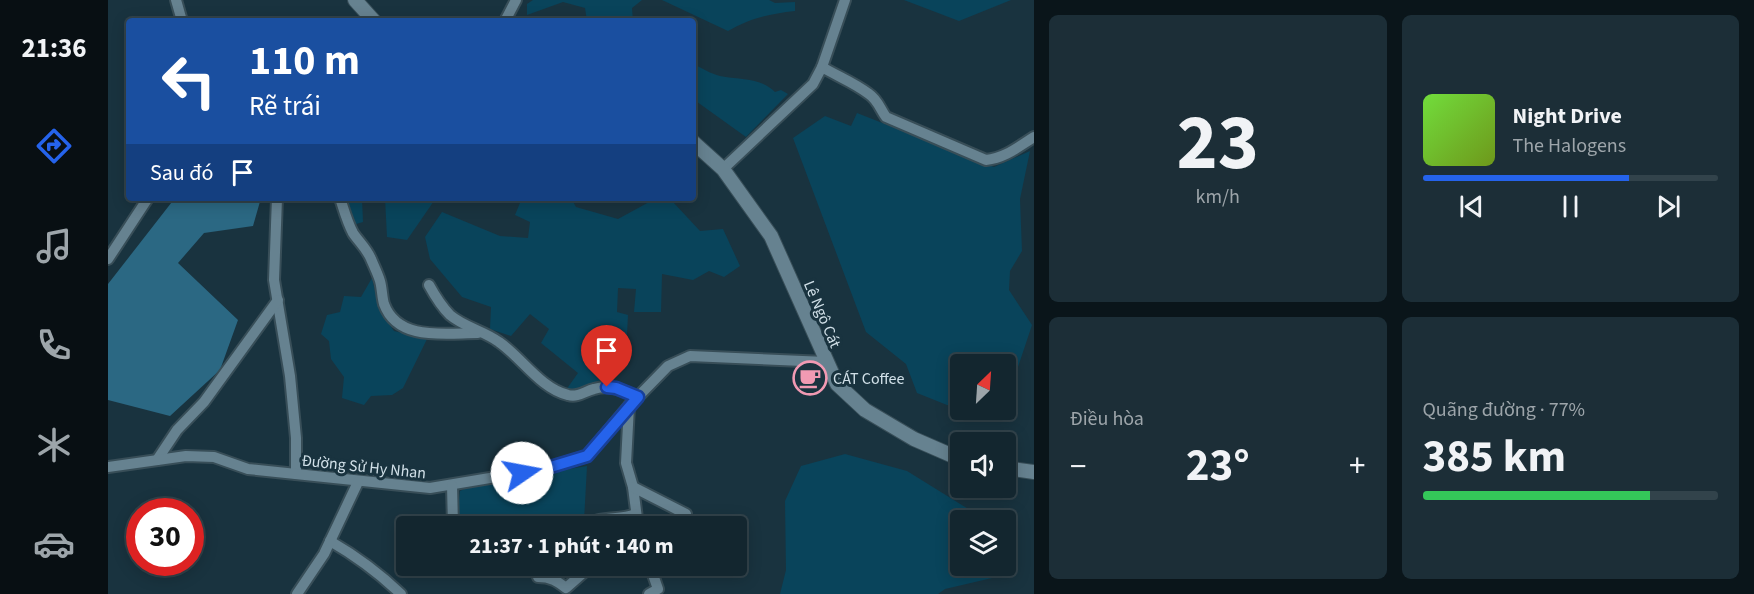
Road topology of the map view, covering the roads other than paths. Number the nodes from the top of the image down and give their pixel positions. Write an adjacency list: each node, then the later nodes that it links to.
1 (176, 0): 5 (street)
2 (356, 0): 6 (street)
3 (516, 0): 7 (street)
4 (845, 0): 8 (street)
5 (181, 18)
6 (369, 18)
7 (507, 18)
8 (822, 67): 9 (street); 11 (street)
9 (1034, 137)
10 (696, 145): 11 (street, Lê Ngô Cát)
11 (723, 169): 19 (street, Lê Ngô Cát)
12 (146, 201): 15 (street)
13 (277, 201): 17 (street)
14 (341, 201): 18 (street)
15 (108, 259)
16 (429, 285): 18 (street)
17 (278, 300): 23 (street); 27 (street)
18 (482, 332): 20 (street)
19 (826, 362): 20 (street, Đường Sử Hy Nhan); 22 (street, Lê Ngô Cát)
20 (638, 397): 21 (street, Đường Sử Hy Nhan)
21 (629, 406): 29 (street, Đường Sử Hy Nhan); 30 (street)
22 (950, 455)
23 (157, 460): 24 (street, Đường Sử Hy Nhan); 27 (street, Đường Sử Hy Nhan)
24 (108, 467)
25 (1016, 470): 26 (street)
26 (1034, 472)
27 (296, 474): 28 (street, Đường Sử Hy Nhan)
28 (358, 482): 29 (street, Đường Sử Hy Nhan); 35 (street)
29 (452, 484): 33 (street)
30 (633, 487): 31 (street); 32 (street)
31 (635, 514): 34 (street)
32 (687, 514)
33 (453, 516)
34 (629, 516)
35 (330, 541): 40 (street); 41 (street)
36 (538, 576): 39 (street)
37 (582, 576): 39 (street)
38 (653, 576): 42 (street)
39 (568, 591)
40 (297, 594)
41 (401, 594)
42 (649, 594)

